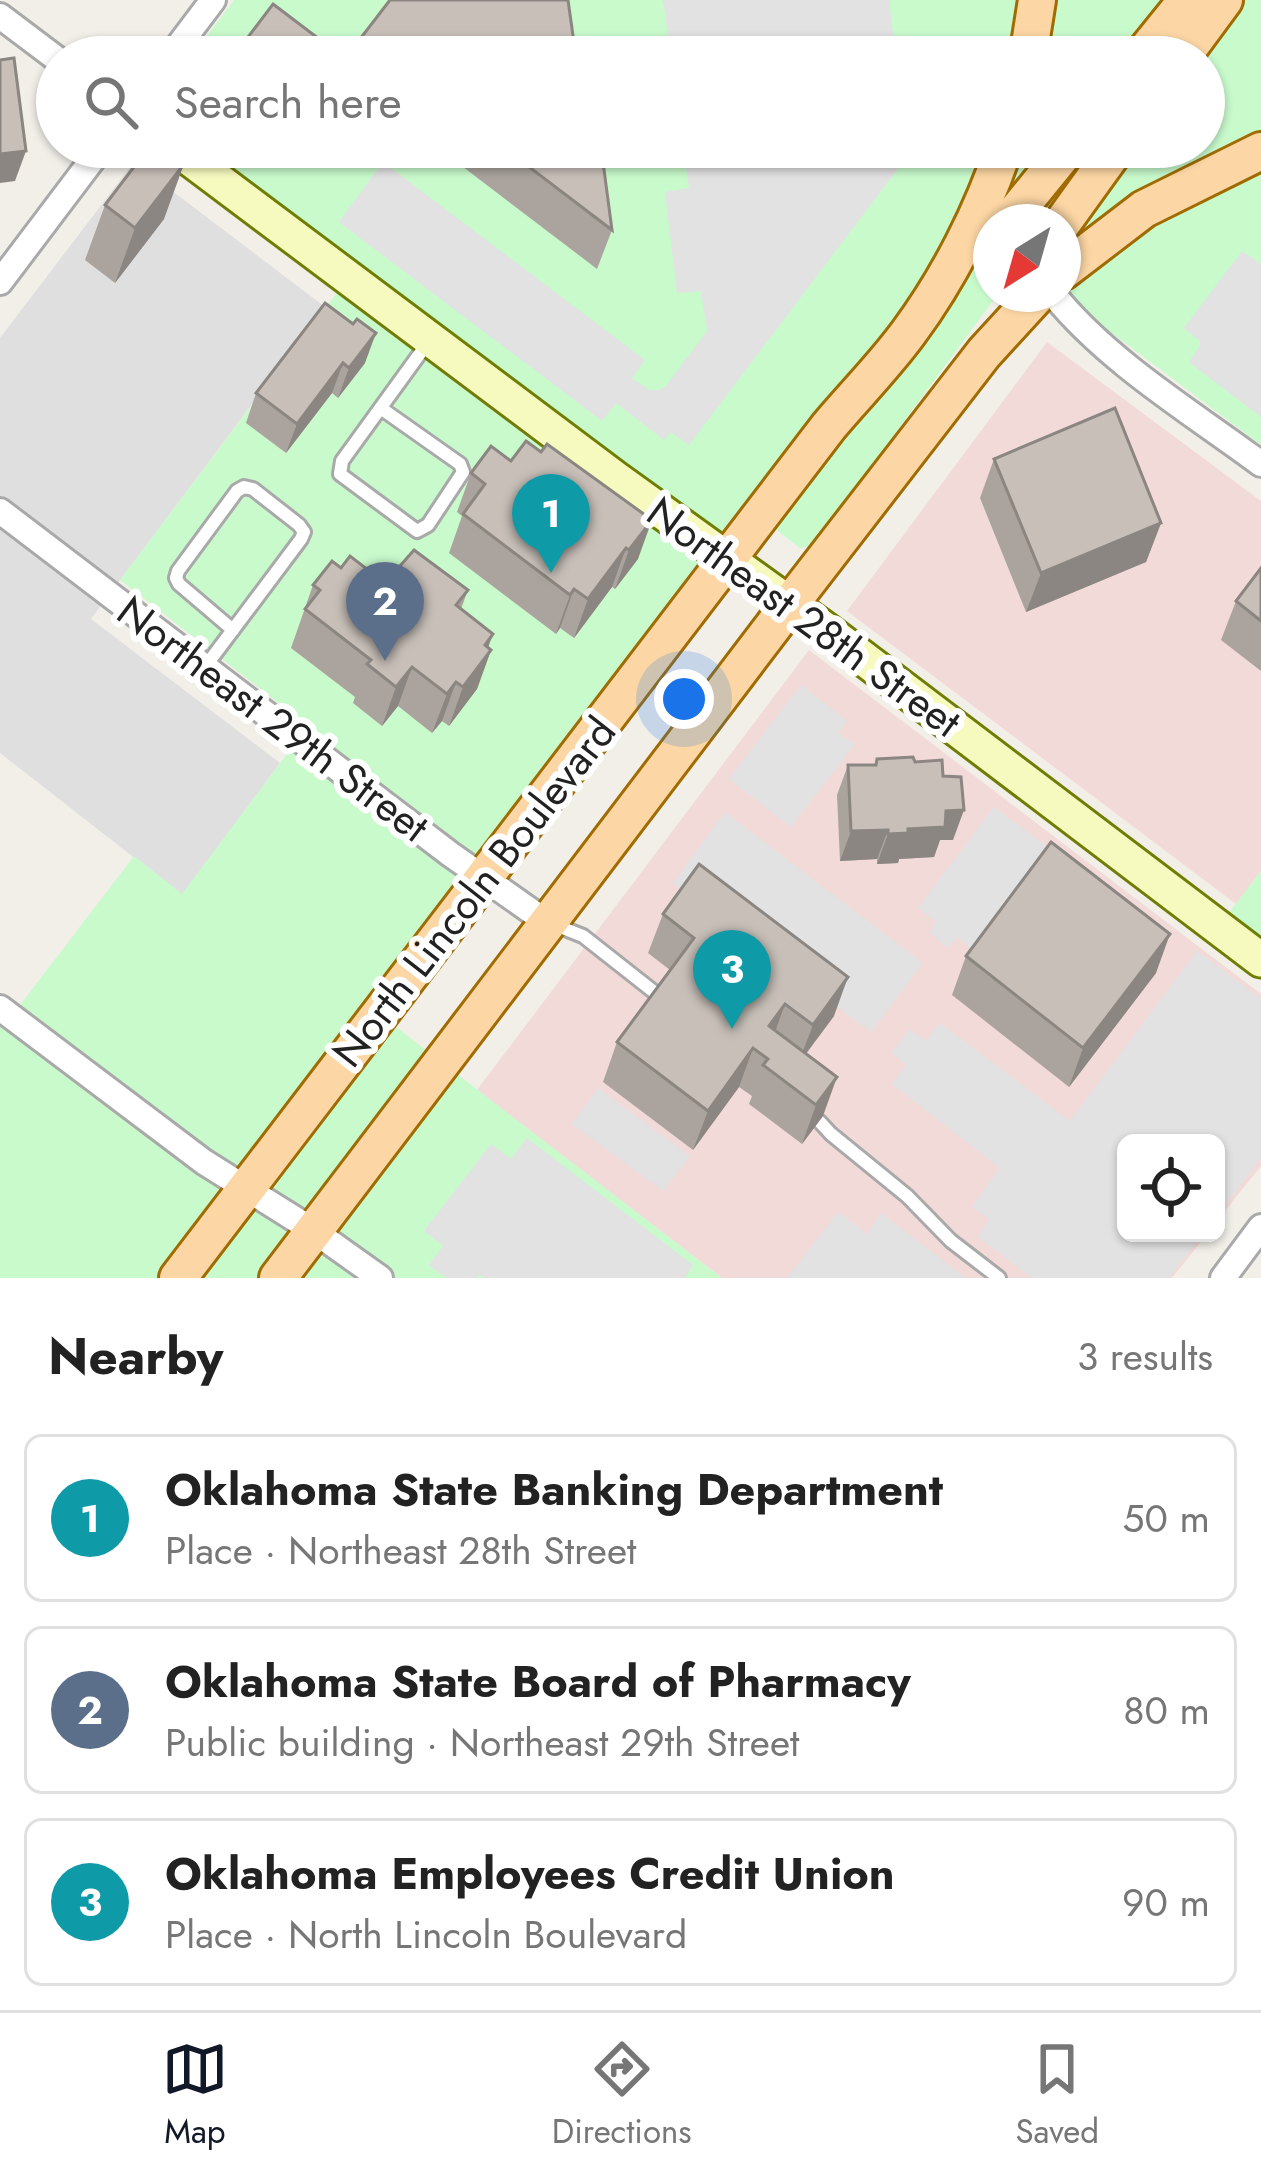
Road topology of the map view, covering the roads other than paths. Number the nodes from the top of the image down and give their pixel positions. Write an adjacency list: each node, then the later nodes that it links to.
1 (213, 0): 6 (street)
2 (1037, 0): 7 (main road)
3 (1186, 0): 8 (main road)
4 (1224, 0): 9 (main road)
5 (0, 16): 10 (street)
6 (186, 36)
7 (1031, 36)
8 (1158, 36)
9 (1197, 36)
10 (36, 43)
11 (1261, 151): 19 (main road)
12 (86, 168): 21 (street)
13 (202, 168): 26 (street, Northeast 28th Street)
14 (995, 168): 25 (main road, North Lincoln Boulevard)
15 (1052, 168): 17 (main road)
16 (1102, 168): 18 (main road)
17 (1023, 204)
18 (1076, 204)
19 (1081, 257)
20 (973, 261): 25 (main road)
21 (0, 282)
22 (1006, 312): 27 (main road)
23 (1022, 312): 27 (main road, North Lincoln Boulevard)
24 (1067, 312): 29 (street)
25 (909, 332): 31 (main road, North Lincoln Boulevard)
26 (430, 340): 28 (lane); 31 (street, Northeast 28th Street)
27 (984, 353): 32 (main road, North Lincoln Boulevard)
28 (382, 409): 28 (lane)
29 (1261, 464)
30 (0, 511): 34 (street, Northeast 29th Street)
31 (728, 560): 32 (street, Northeast 28th Street); 35 (main road, North Lincoln Boulevard)
32 (790, 604): 36 (main road, North Lincoln Boulevard); 37 (street, Northeast 28th Street)
33 (233, 630): 33 (lane); 34 (lane)
34 (205, 667): 35 (street, Northeast 29th Street)
35 (485, 878): 36 (street, Northeast 29th Street); 41 (main road, North Lincoln Boulevard)
36 (548, 923): 38 (lane); 43 (main road, North Lincoln Boulevard)
37 (1261, 960)
38 (663, 999)
39 (0, 1008): 41 (street)
40 (819, 1121): 47 (lane)
41 (247, 1186): 43 (street); 44 (main road, North Lincoln Boulevard)
42 (1261, 1227): 48 (street)
43 (314, 1231): 45 (main road, North Lincoln Boulevard); 46 (street)
44 (178, 1278)
45 (278, 1278)
46 (380, 1278)
47 (999, 1278)
48 (1223, 1278)

